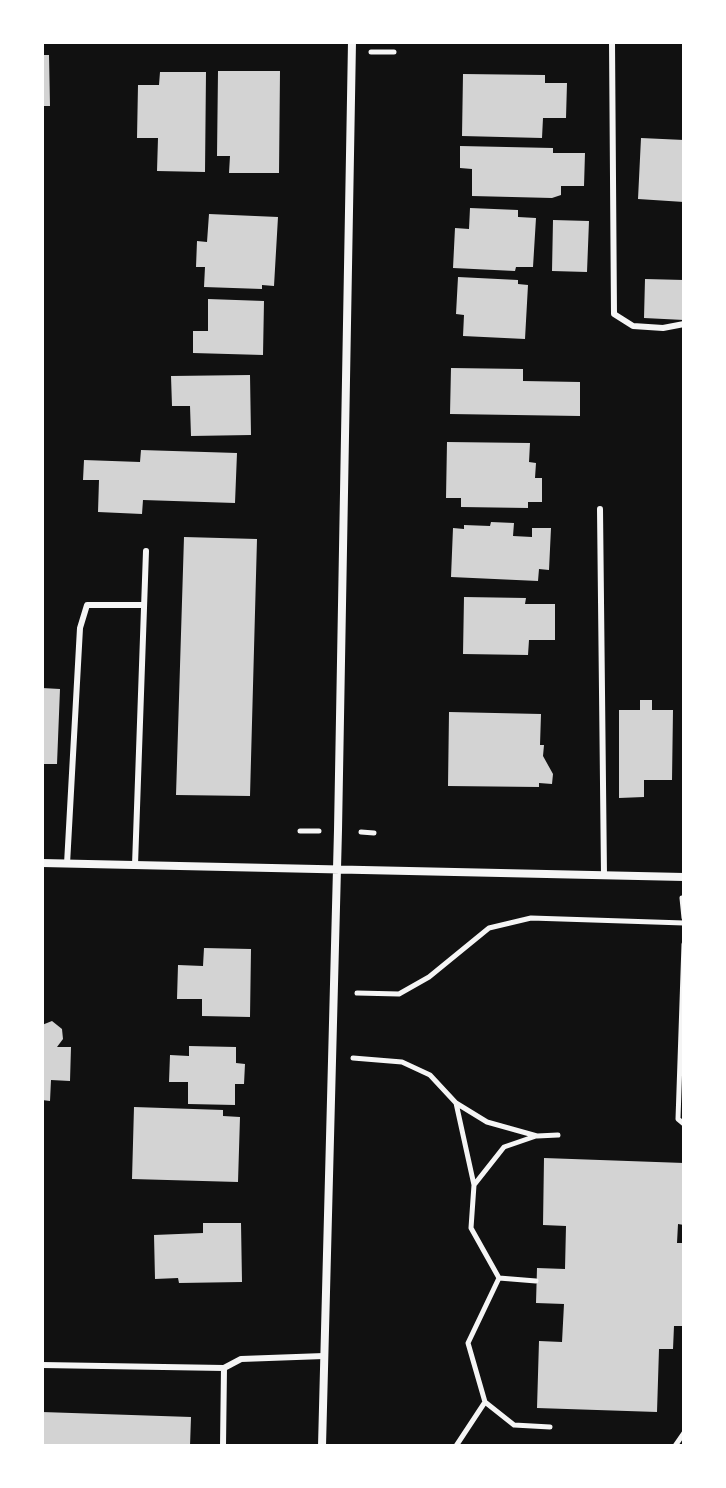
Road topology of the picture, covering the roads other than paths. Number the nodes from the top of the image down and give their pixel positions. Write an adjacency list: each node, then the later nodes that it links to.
1 (352, 42): 10 (street)
2 (612, 42): 3 (lane)
3 (684, 324)
4 (600, 509): 11 (lane)
5 (146, 551): 6 (lane)
6 (144, 605): 8 (lane); 9 (lane)
7 (42, 863): 8 (street)
8 (67, 864): 9 (street)
9 (135, 865): 10 (street)
10 (338, 868): 11 (street); 13 (street)
11 (604, 875): 12 (street)
12 (684, 877)
13 (324, 1356): 15 (lane); 17 (street)
14 (42, 1365): 15 (lane)
15 (224, 1368): 16 (lane)
16 (223, 1446)
17 (322, 1446)

